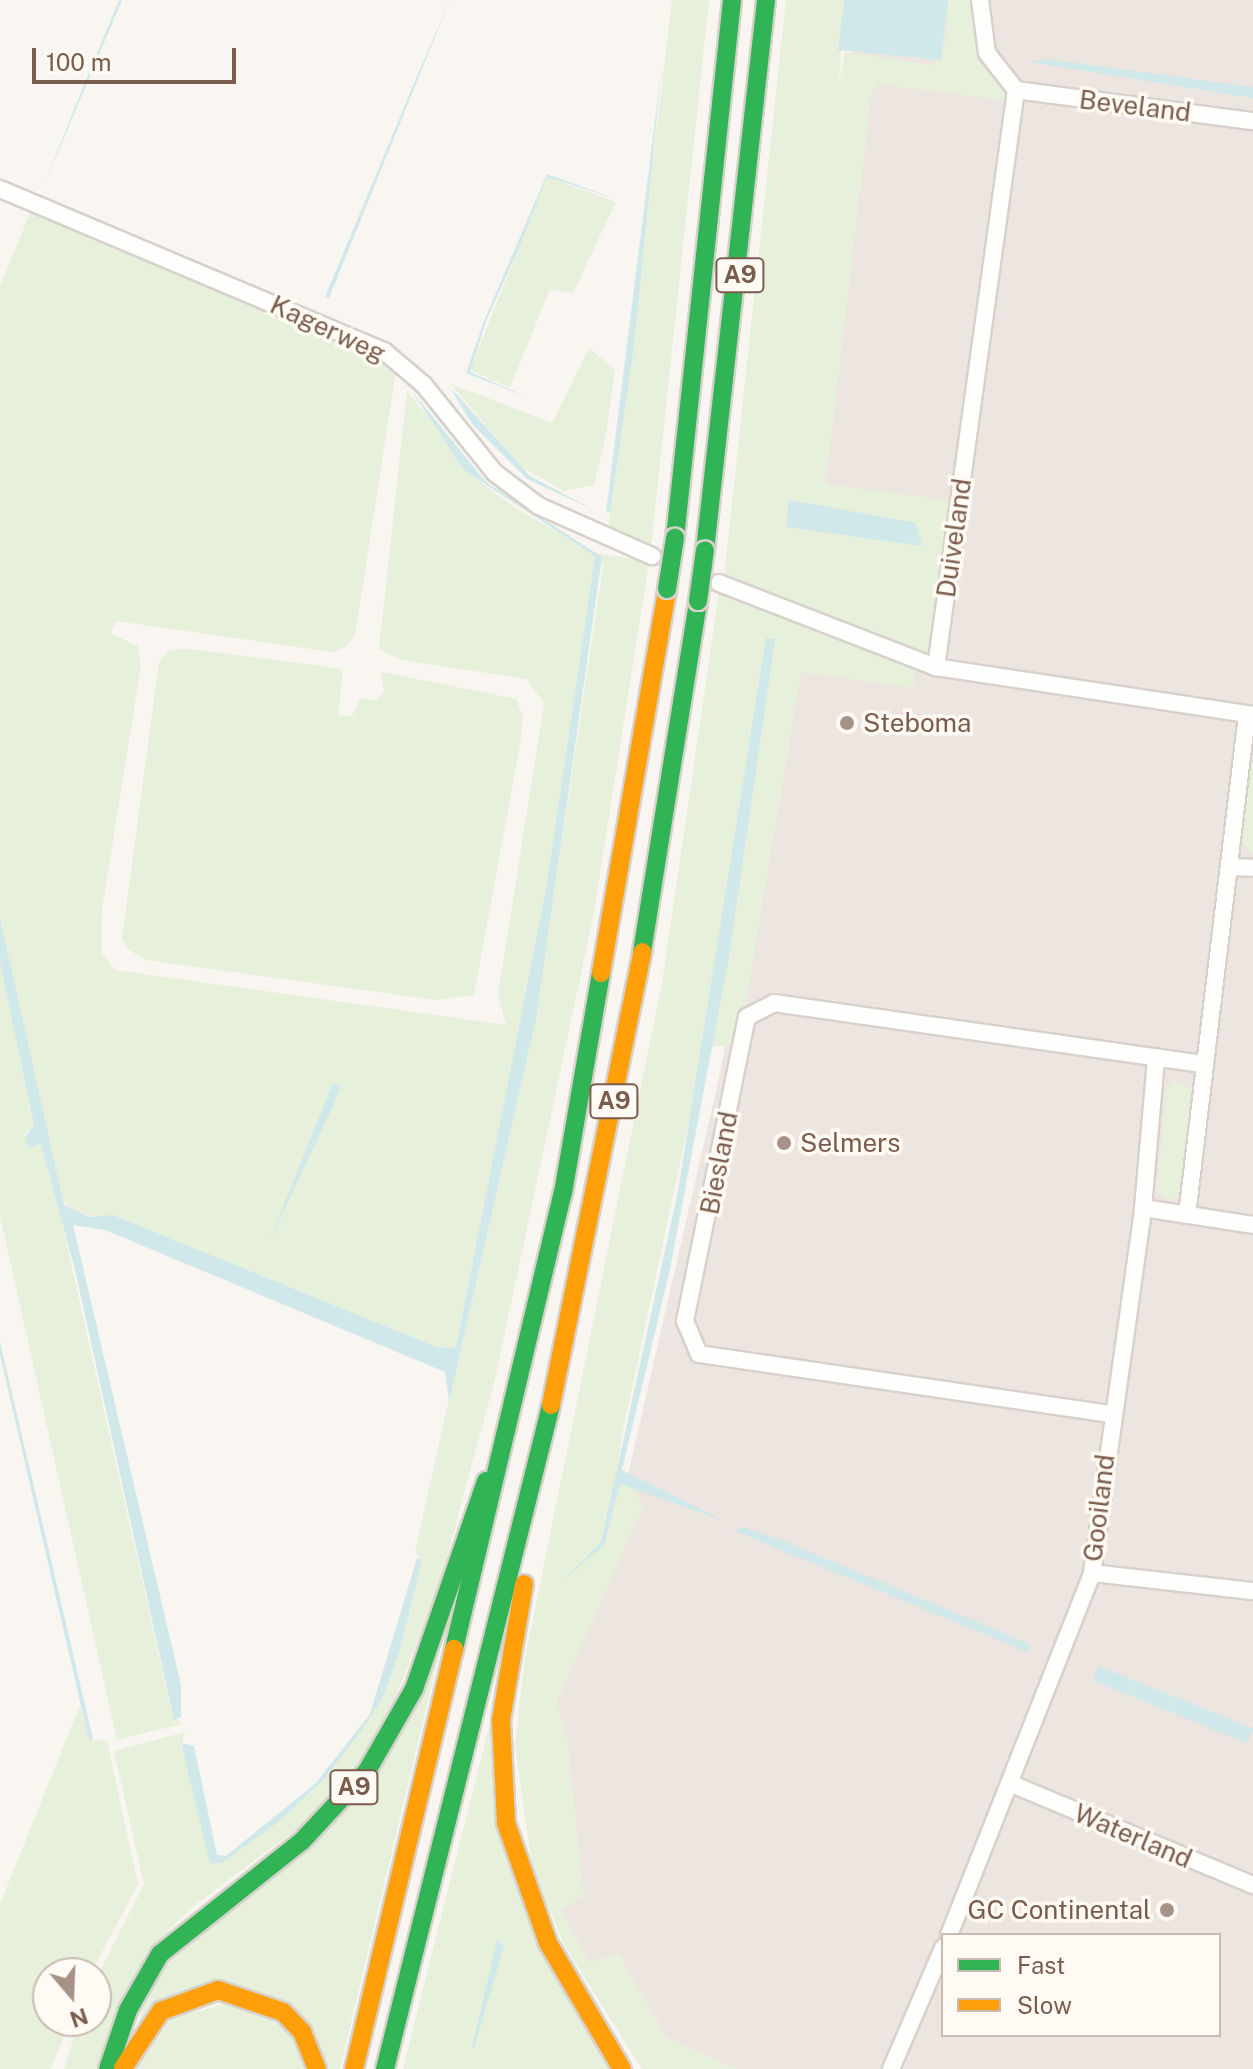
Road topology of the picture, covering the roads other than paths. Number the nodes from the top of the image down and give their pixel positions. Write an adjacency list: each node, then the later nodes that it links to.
1 (732, 0): 20 (highway, A9, bridge)
2 (766, 0): 18 (highway, A9, bridge)
3 (980, 0): 4 (street)
4 (1016, 90): 5 (street, Beveland); 9 (street, Duiveland)
5 (1253, 121)
6 (0, 189): 7 (street, Kagerweg)
7 (652, 556)
8 (719, 583): 9 (street)
9 (936, 667): 10 (street)
10 (1250, 715): 11 (street)
11 (1229, 867): 12 (street); 14 (street)
12 (1253, 868)
13 (1156, 1058): 14 (street, Biesland); 15 (street, Gooiland); 19 (street, Biesland)
14 (1201, 1064): 16 (street)
15 (1143, 1208): 16 (street); 19 (street, Gooiland)
16 (1187, 1215): 17 (street)
17 (1253, 1225)
18 (551, 1405): 31 (highway, A9); 32 (highway, A9)
19 (1110, 1414): 21 (street, Gooiland)
20 (509, 1438): 27 (highway, A9); 30 (highway, A9)
21 (1092, 1573): 22 (street); 23 (street, Gooiland)
22 (1253, 1591)
23 (1014, 1785): 24 (street, Waterland); 25 (street, Gooiland)
24 (1253, 1885)
25 (950, 1933)
26 (941, 1953): 33 (street)
27 (108, 2069)
28 (122, 2069): 29 (highway)
29 (317, 2069)
30 (354, 2069)
31 (385, 2069)
32 (622, 2069)
33 (891, 2069)

